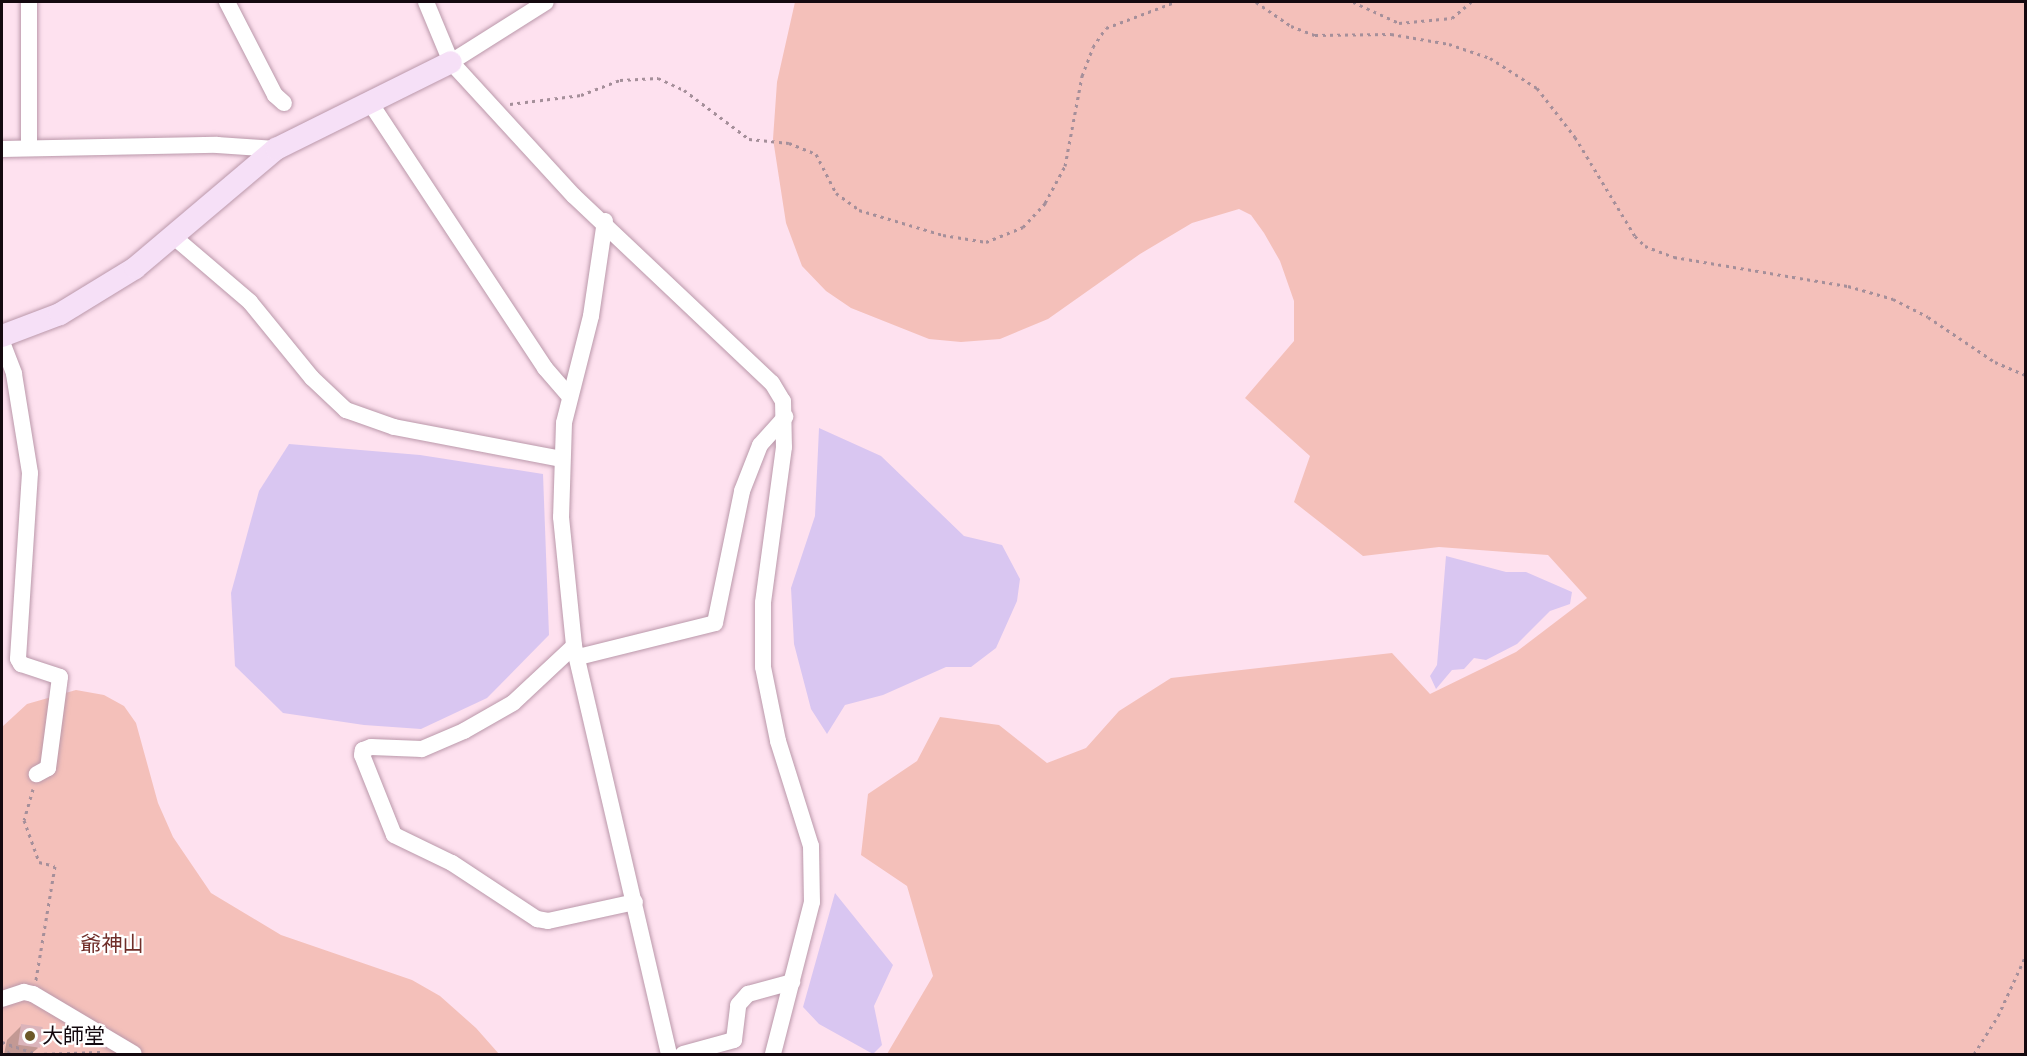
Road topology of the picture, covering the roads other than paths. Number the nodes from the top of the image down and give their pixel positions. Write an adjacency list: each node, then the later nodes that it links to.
1 (29, 2): 8 (street)
2 (227, 2): 7 (street)
3 (426, 2): 5 (street)
4 (546, 2): 5 (street)
5 (451, 62): 6 (street); 11 (street)
6 (369, 101): 10 (street); 15 (street)
7 (284, 103)
8 (29, 147): 9 (street); 10 (street)
9 (2, 149)
10 (276, 149): 12 (street)
11 (605, 221): 15 (street); 16 (street)
12 (174, 237): 13 (street); 17 (street)
13 (2, 336)
14 (2, 342): 19 (street)
15 (570, 397): 17 (street)
16 (785, 417): 18 (street); 21 (street)
17 (561, 459): 18 (street)
18 (576, 651): 20 (street); 20 (street)
19 (37, 774)
20 (635, 902): 24 (street)
21 (792, 982): 25 (street); 26 (street)
22 (2, 999): 23 (street)
23 (130, 1053)
24 (669, 1054)
25 (683, 1054)
26 (773, 1054)

